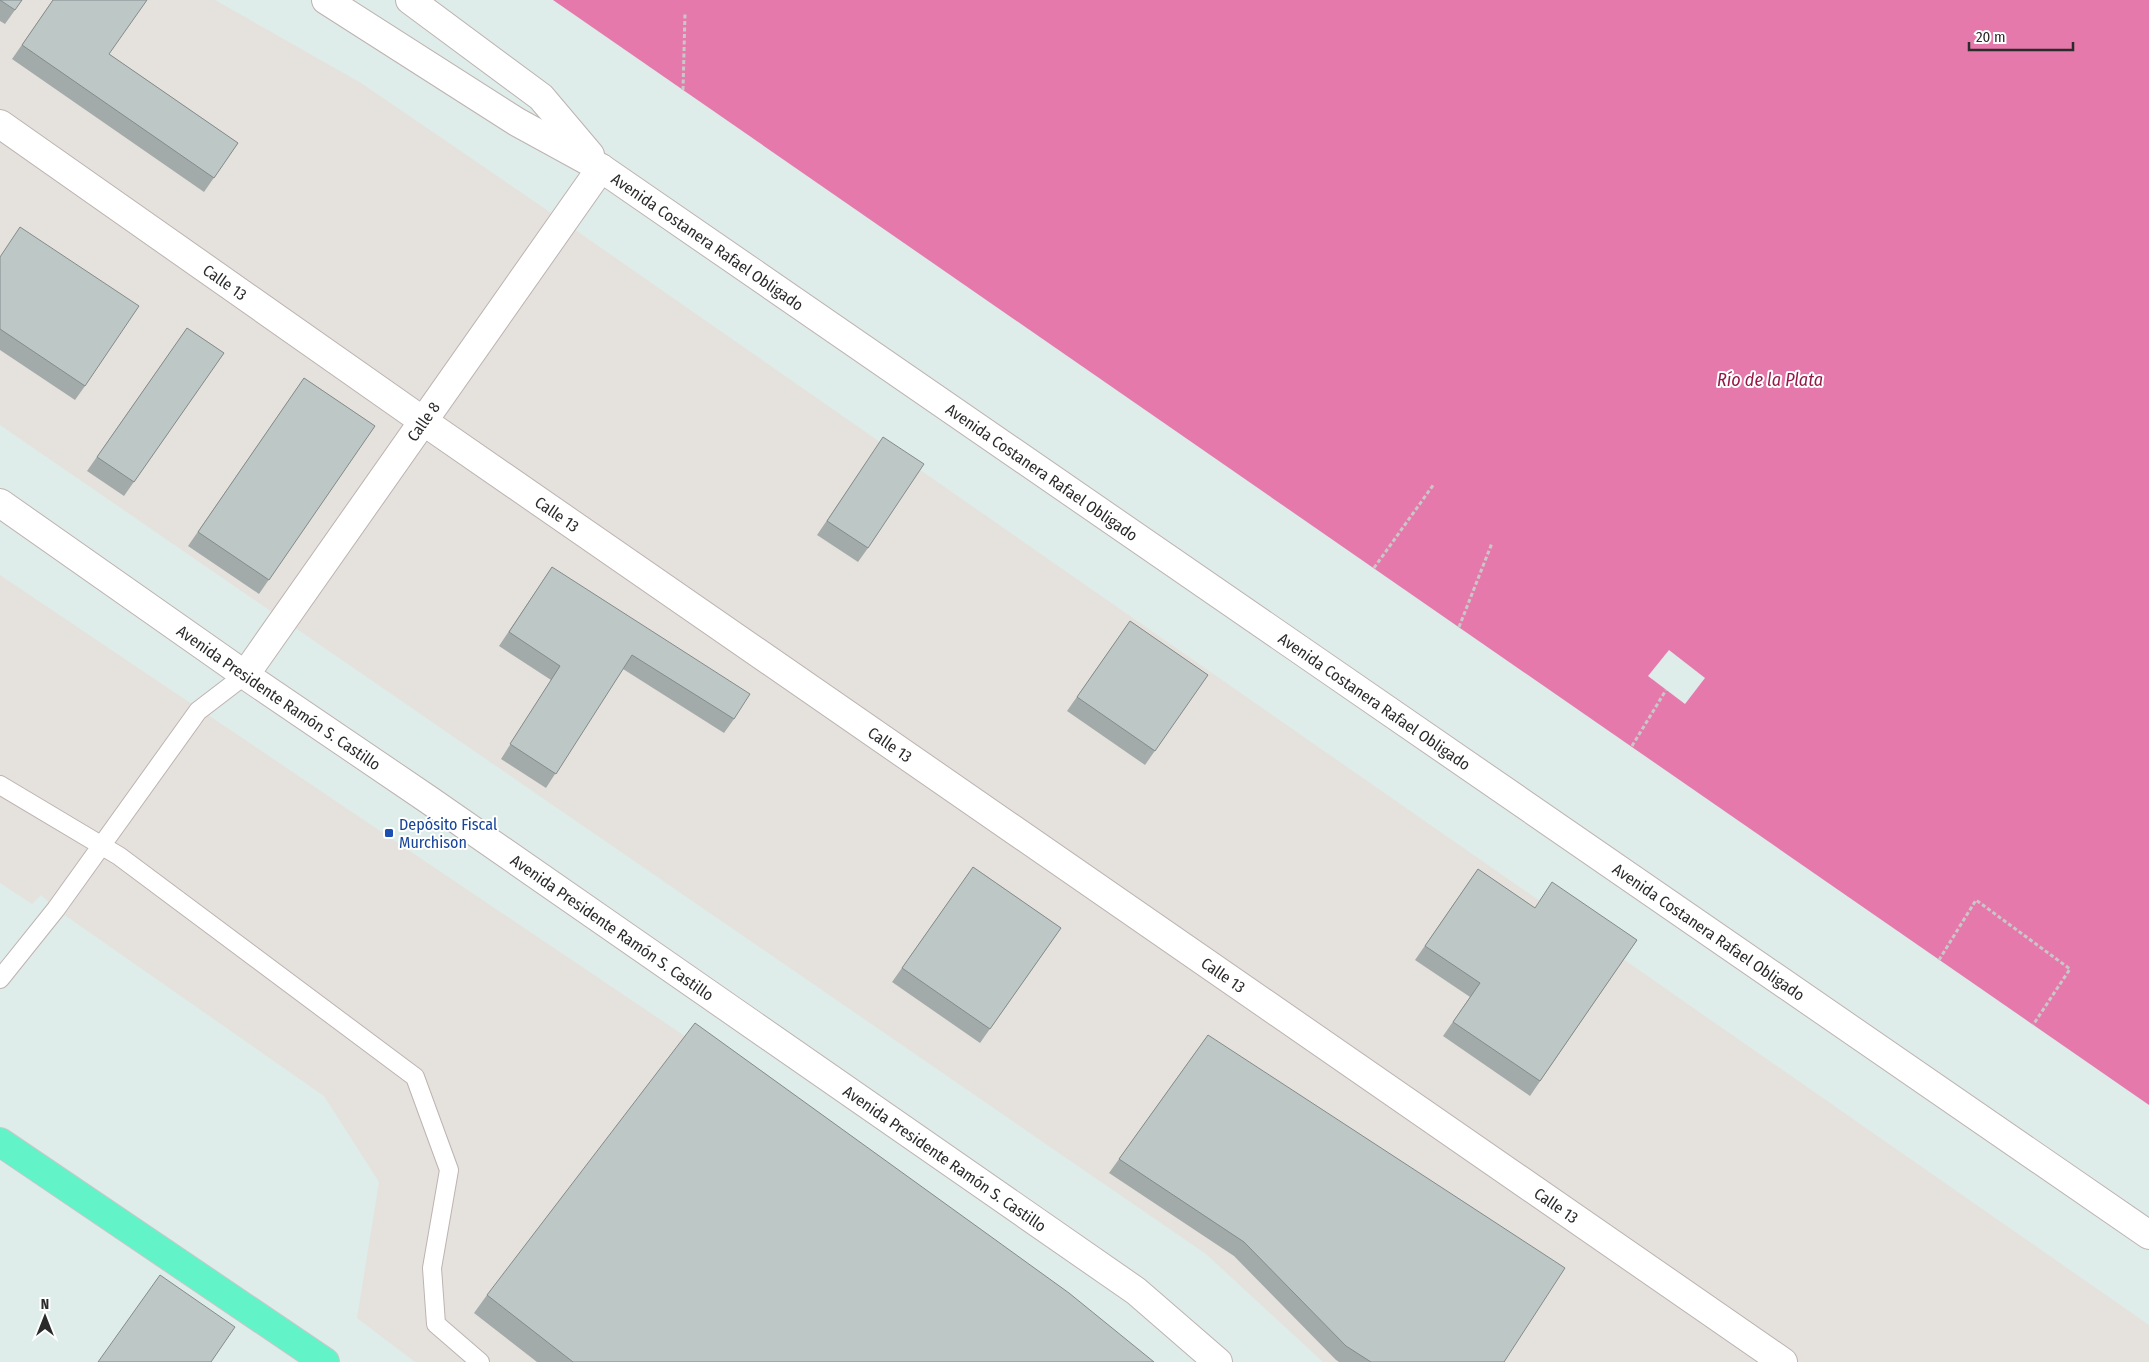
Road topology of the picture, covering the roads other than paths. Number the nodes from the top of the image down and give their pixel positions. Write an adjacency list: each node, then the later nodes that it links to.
1 (326, 0): 4 (main road, Avenida Costanera Rafael Obligado)
2 (410, 0): 4 (main road, Avenida Costanera Rafael Obligado)
3 (0, 124): 5 (main road, Calle 13)
4 (601, 168): 5 (main road, Calle 8); 12 (main road, Avenida Costanera Rafael Obligado)
5 (423, 421): 7 (main road, Calle 8); 13 (main road, Calle 13)
6 (0, 502): 7 (main road, Avenida Presidente Ramón S. Castillo)
7 (245, 675): 9 (lane); 16 (main road, Avenida Presidente Ramón S. Castillo)
8 (0, 785): 9 (lane)
9 (101, 844): 10 (lane); 15 (lane)
10 (0, 979)
11 (0, 1142): 14 (highway)
12 (2149, 1235)
13 (1777, 1360)
14 (325, 1362)
15 (480, 1362)
16 (1218, 1362)

